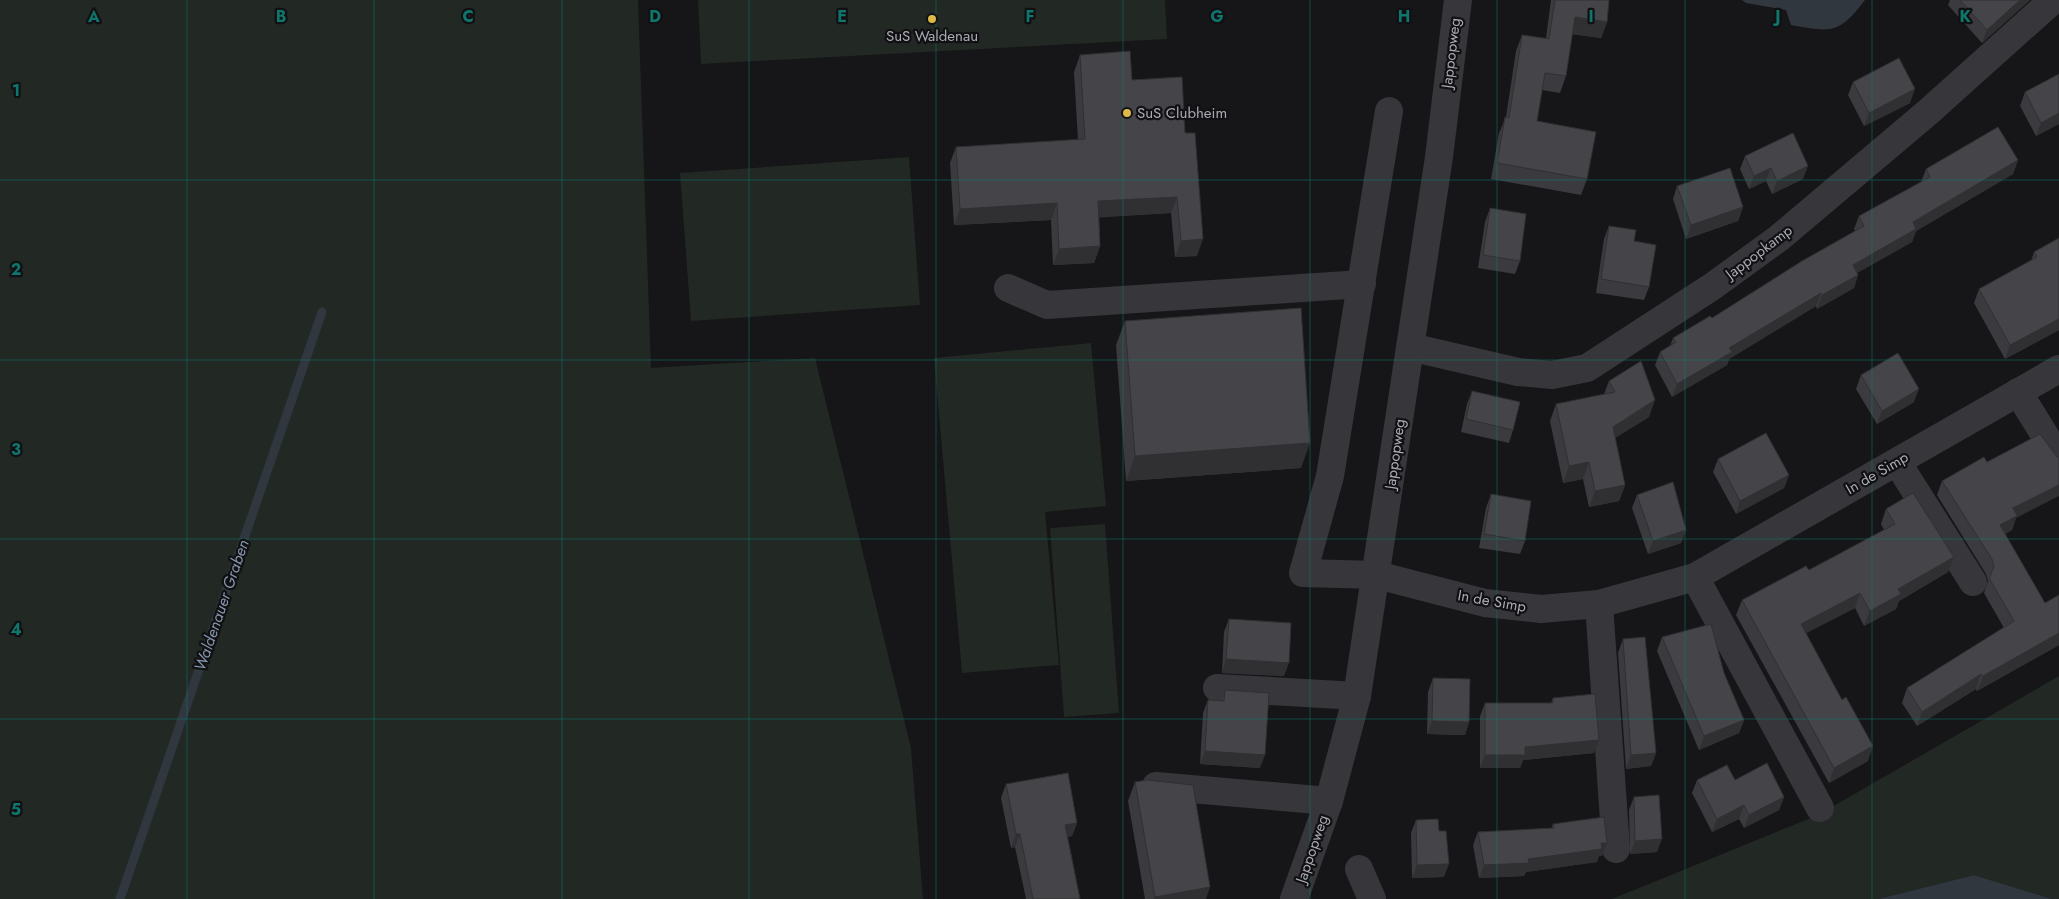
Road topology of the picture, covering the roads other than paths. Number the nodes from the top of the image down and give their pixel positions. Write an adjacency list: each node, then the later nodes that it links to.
1 (1458, 0): 6 (street, Jappopweg)
2 (2053, 0): 6 (street, Jappopkamp)
3 (1390, 111): 4 (street)
4 (1362, 284): 5 (street); 11 (street, In de Simp)
5 (1008, 288)
6 (1410, 347): 11 (street, Jappopweg)
7 (2059, 369): 8 (street, In de Simp)
8 (2018, 392): 9 (street); 10 (street, In de Simp)
9 (2059, 458)
10 (1897, 462): 12 (street, In de Simp); 13 (street)
11 (1377, 575): 14 (street, In de Simp); 16 (street, Jappopweg)
12 (1695, 577): 14 (street, In de Simp); 19 (street)
13 (1973, 582)
14 (1599, 604): 20 (street)
15 (1217, 688): 16 (street)
16 (1358, 696): 18 (street, Jappopweg)
17 (1145, 785): 18 (street)
18 (1329, 801): 22 (street, Jappopweg)
19 (1820, 808)
20 (1616, 850)
21 (1360, 869): 23 (street)
22 (1289, 898)
23 (1372, 899)

